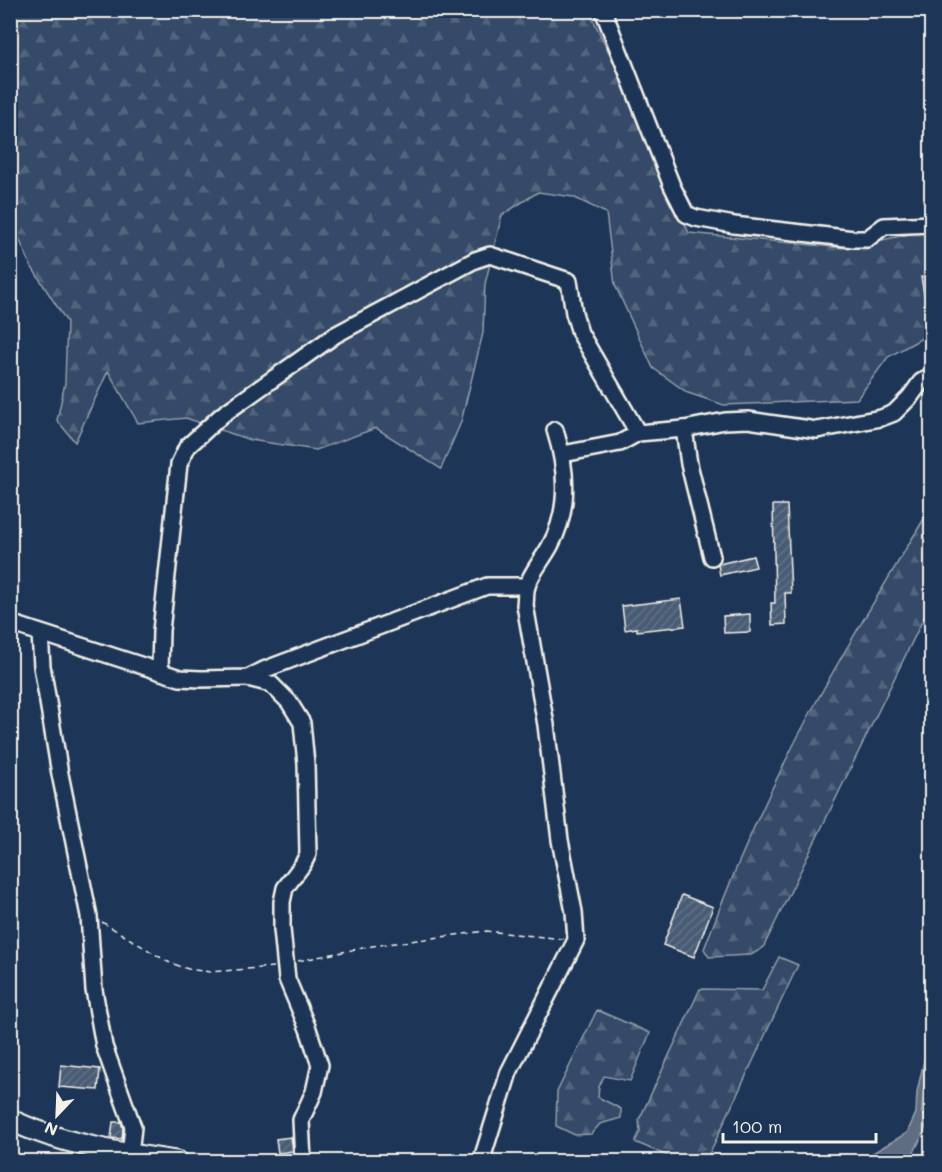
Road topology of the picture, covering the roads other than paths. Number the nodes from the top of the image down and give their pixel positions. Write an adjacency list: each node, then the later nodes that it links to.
1 (603, 10): 2 (street)
2 (932, 224)
3 (932, 375): 4 (street)
4 (684, 429): 6 (street); 8 (street)
5 (555, 430): 7 (street)
6 (638, 433): 7 (street); 12 (street)
7 (562, 454): 9 (street)
8 (712, 557)
9 (527, 586): 13 (street); 18 (street)
10 (10, 623): 11 (street)
11 (40, 634): 12 (street); 15 (street)
12 (159, 670): 13 (street)
13 (248, 678): 17 (street)
14 (10, 1120): 15 (main road)
15 (130, 1155): 16 (main road)
16 (178, 1161)
17 (303, 1161)
18 (481, 1161)

